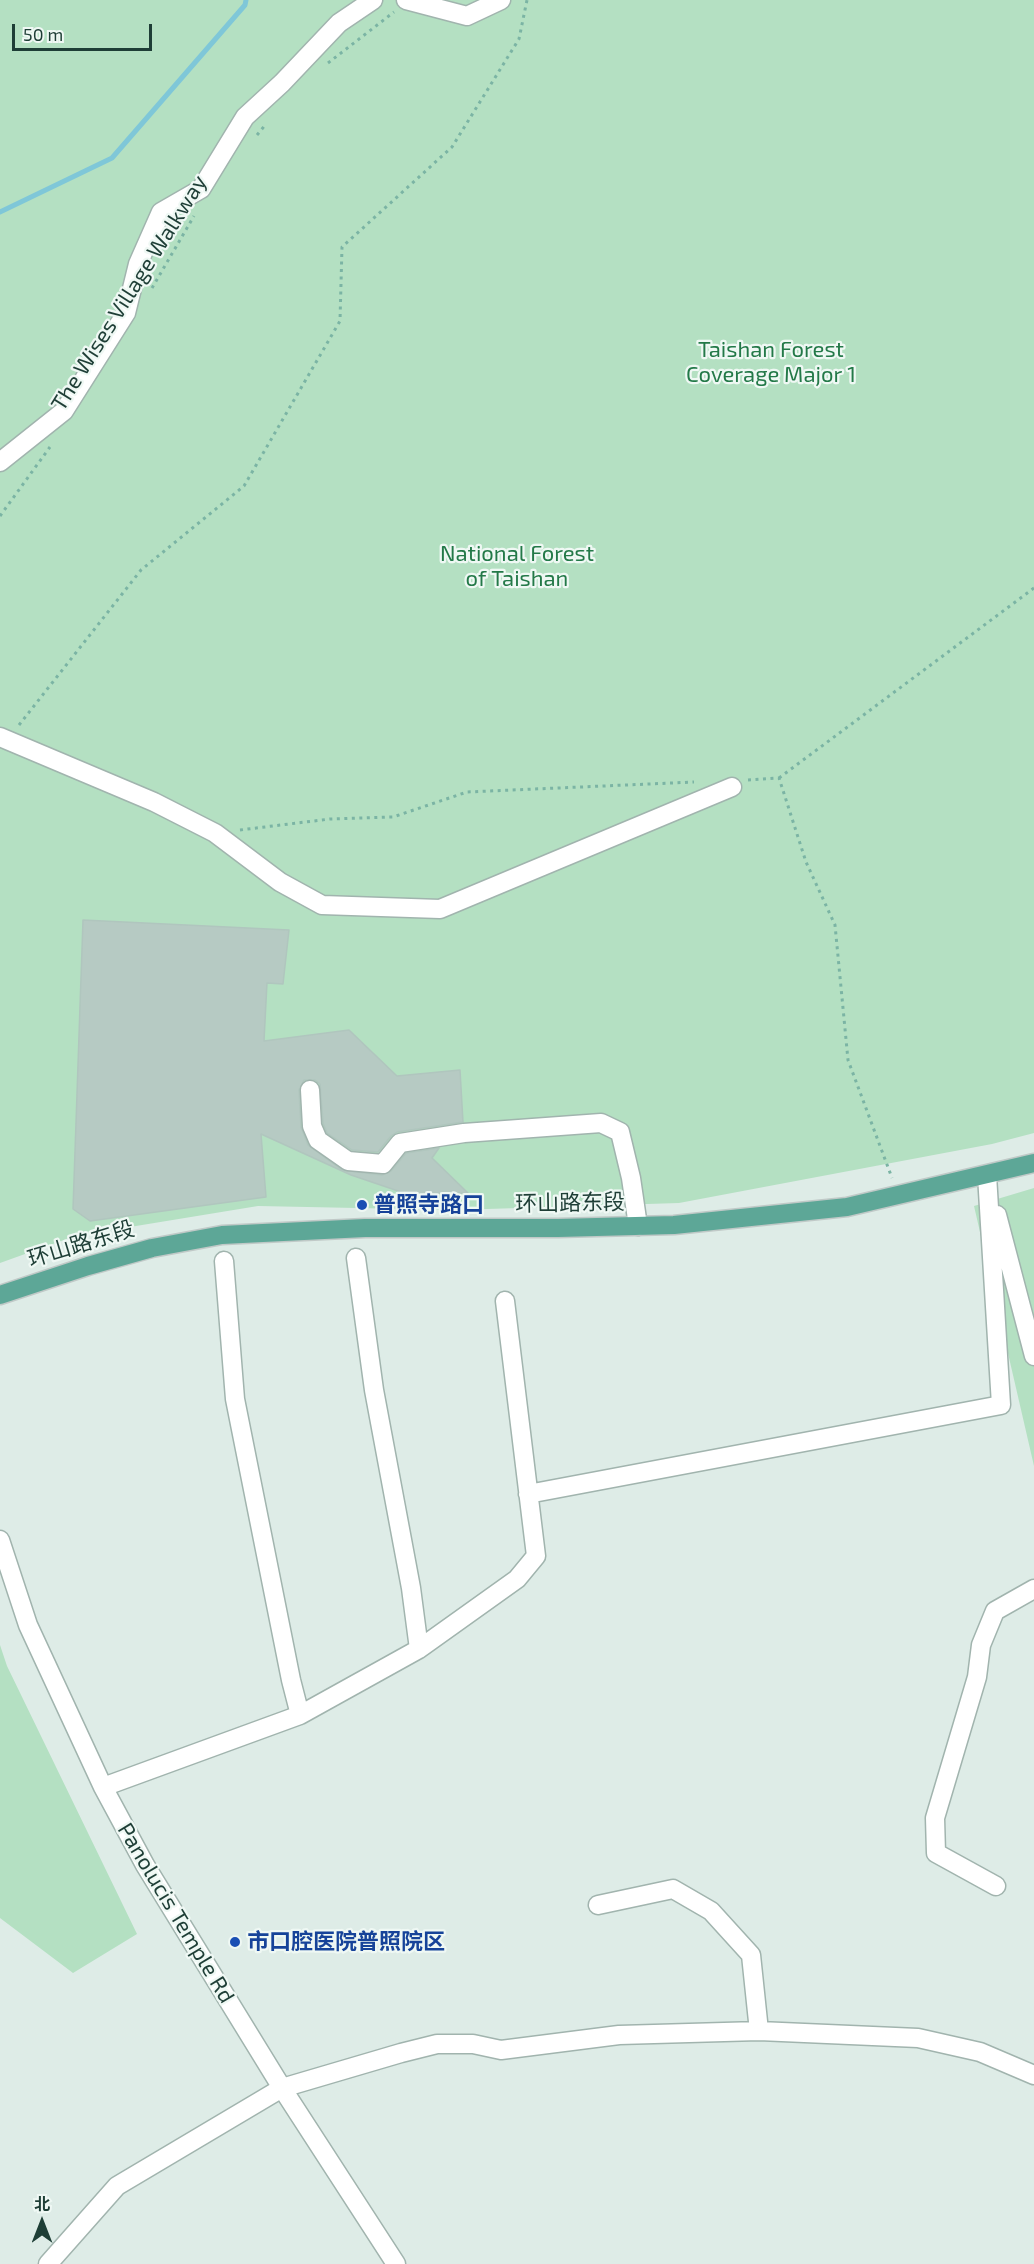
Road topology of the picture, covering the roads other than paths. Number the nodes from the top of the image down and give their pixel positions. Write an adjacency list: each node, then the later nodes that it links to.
1 (373, 0): 4 (street)
2 (501, 0): 3 (street)
3 (405, 7)
4 (0, 462)
5 (3, 739): 6 (street)
6 (732, 787)
7 (310, 1090): 10 (street)
8 (1034, 1163): 9 (main road, 环山路东段)
9 (987, 1175): 10 (main road, 环山路东段); 15 (street); 16 (street)
10 (638, 1226): 13 (main road, 环山路东段)
11 (356, 1258): 19 (street)
12 (224, 1261): 20 (street)
13 (0, 1295)
14 (505, 1301): 16 (street)
15 (1034, 1356)
16 (528, 1494): 19 (street)
17 (0, 1540): 21 (street, Panolucis Temple Rd)
18 (1034, 1589): 22 (street)
19 (419, 1649): 20 (street)
20 (300, 1715): 21 (street)
21 (103, 1787): 26 (street, Panolucis Temple Rd)
22 (996, 1886)
23 (598, 1905): 24 (street)
24 (759, 2031): 25 (street); 26 (street)
25 (1034, 2074)
26 (282, 2088): 27 (street); 28 (street, Panolucis Temple Rd)
27 (48, 2264)
28 (396, 2264)

